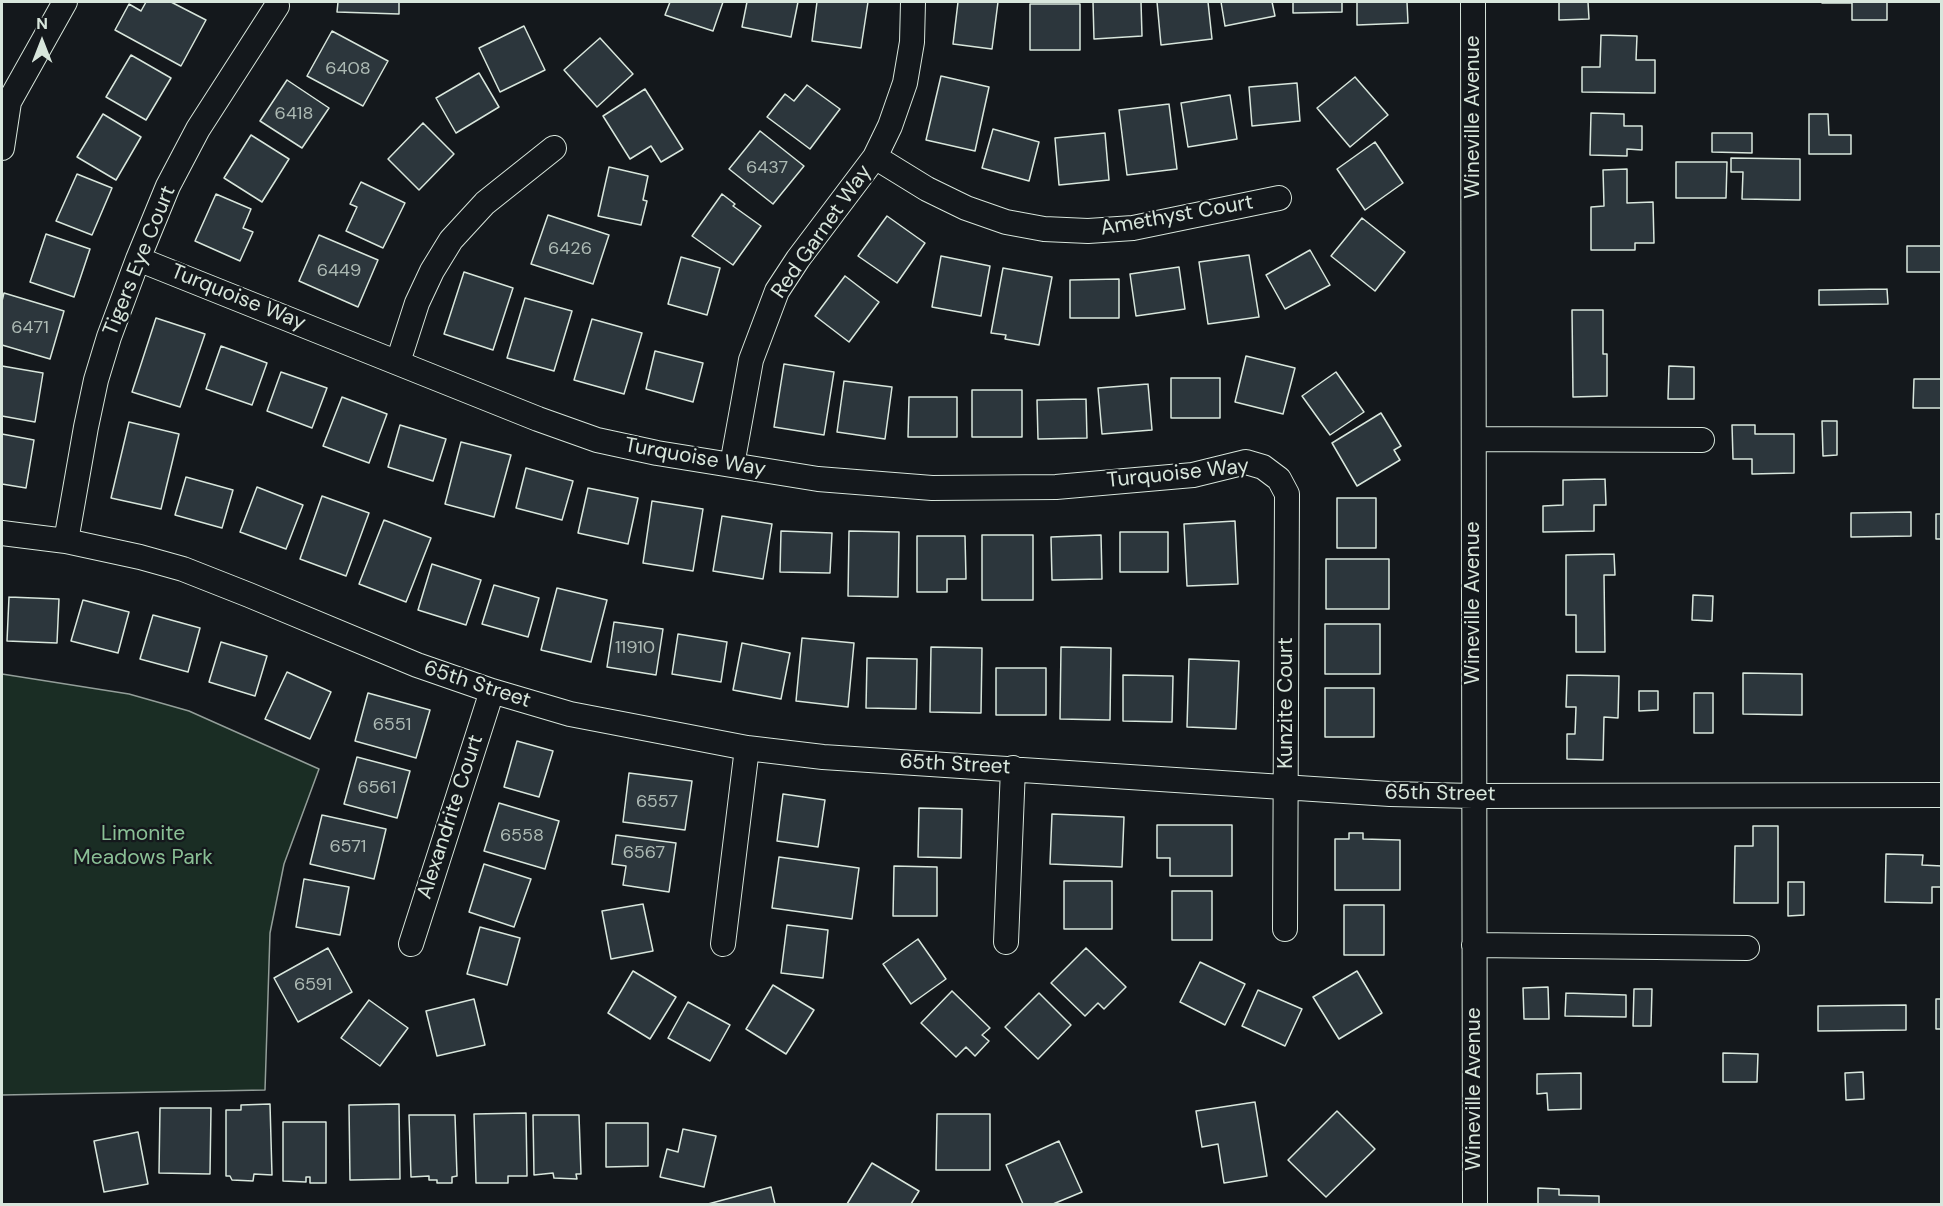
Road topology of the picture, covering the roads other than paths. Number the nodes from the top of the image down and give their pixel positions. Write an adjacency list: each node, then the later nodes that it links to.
1 (65, 2): 5 (street)
2 (913, 2): 8 (street, Red Garnet Way)
3 (1473, 2): 12 (street, Wineville Avenue)
4 (278, 6): 10 (street, Tigers Eye Court)
5 (5, 106): 6 (street)
6 (2, 148)
7 (554, 148): 11 (street)
8 (875, 157): 9 (street, Amethyst Court); 14 (street, Red Garnet Way)
9 (1279, 198)
10 (138, 259): 11 (street, Turquoise Way); 17 (street, Tigers Eye Court)
11 (398, 362): 14 (street, Turquoise Way)
12 (1474, 439): 13 (street); 23 (street, Wineville Avenue)
13 (1702, 440)
14 (732, 465): 15 (street, Turquoise Way)
15 (1279, 479): 21 (street, Kunzite Court)
16 (2, 533): 17 (street, 65th Street)
17 (66, 541): 18 (street, 65th Street)
18 (492, 691): 19 (street, 65th Street); 26 (street, Alexandrite Court)
19 (747, 748): 20 (street, 65th Street); 27 (street)
20 (1013, 768): 21 (street, 65th Street); 25 (street)
21 (1286, 786): 23 (street, 65th Street); 24 (street, Kunzite Court)
22 (1941, 795): 23 (street, 65th Street)
23 (1473, 796): 28 (street, Wineville Avenue)
24 (1286, 929)
25 (1006, 942)
26 (411, 944)
27 (723, 944)
28 (1474, 945): 29 (street); 30 (street, Wineville Avenue)
29 (1747, 948)
30 (1475, 1204)

